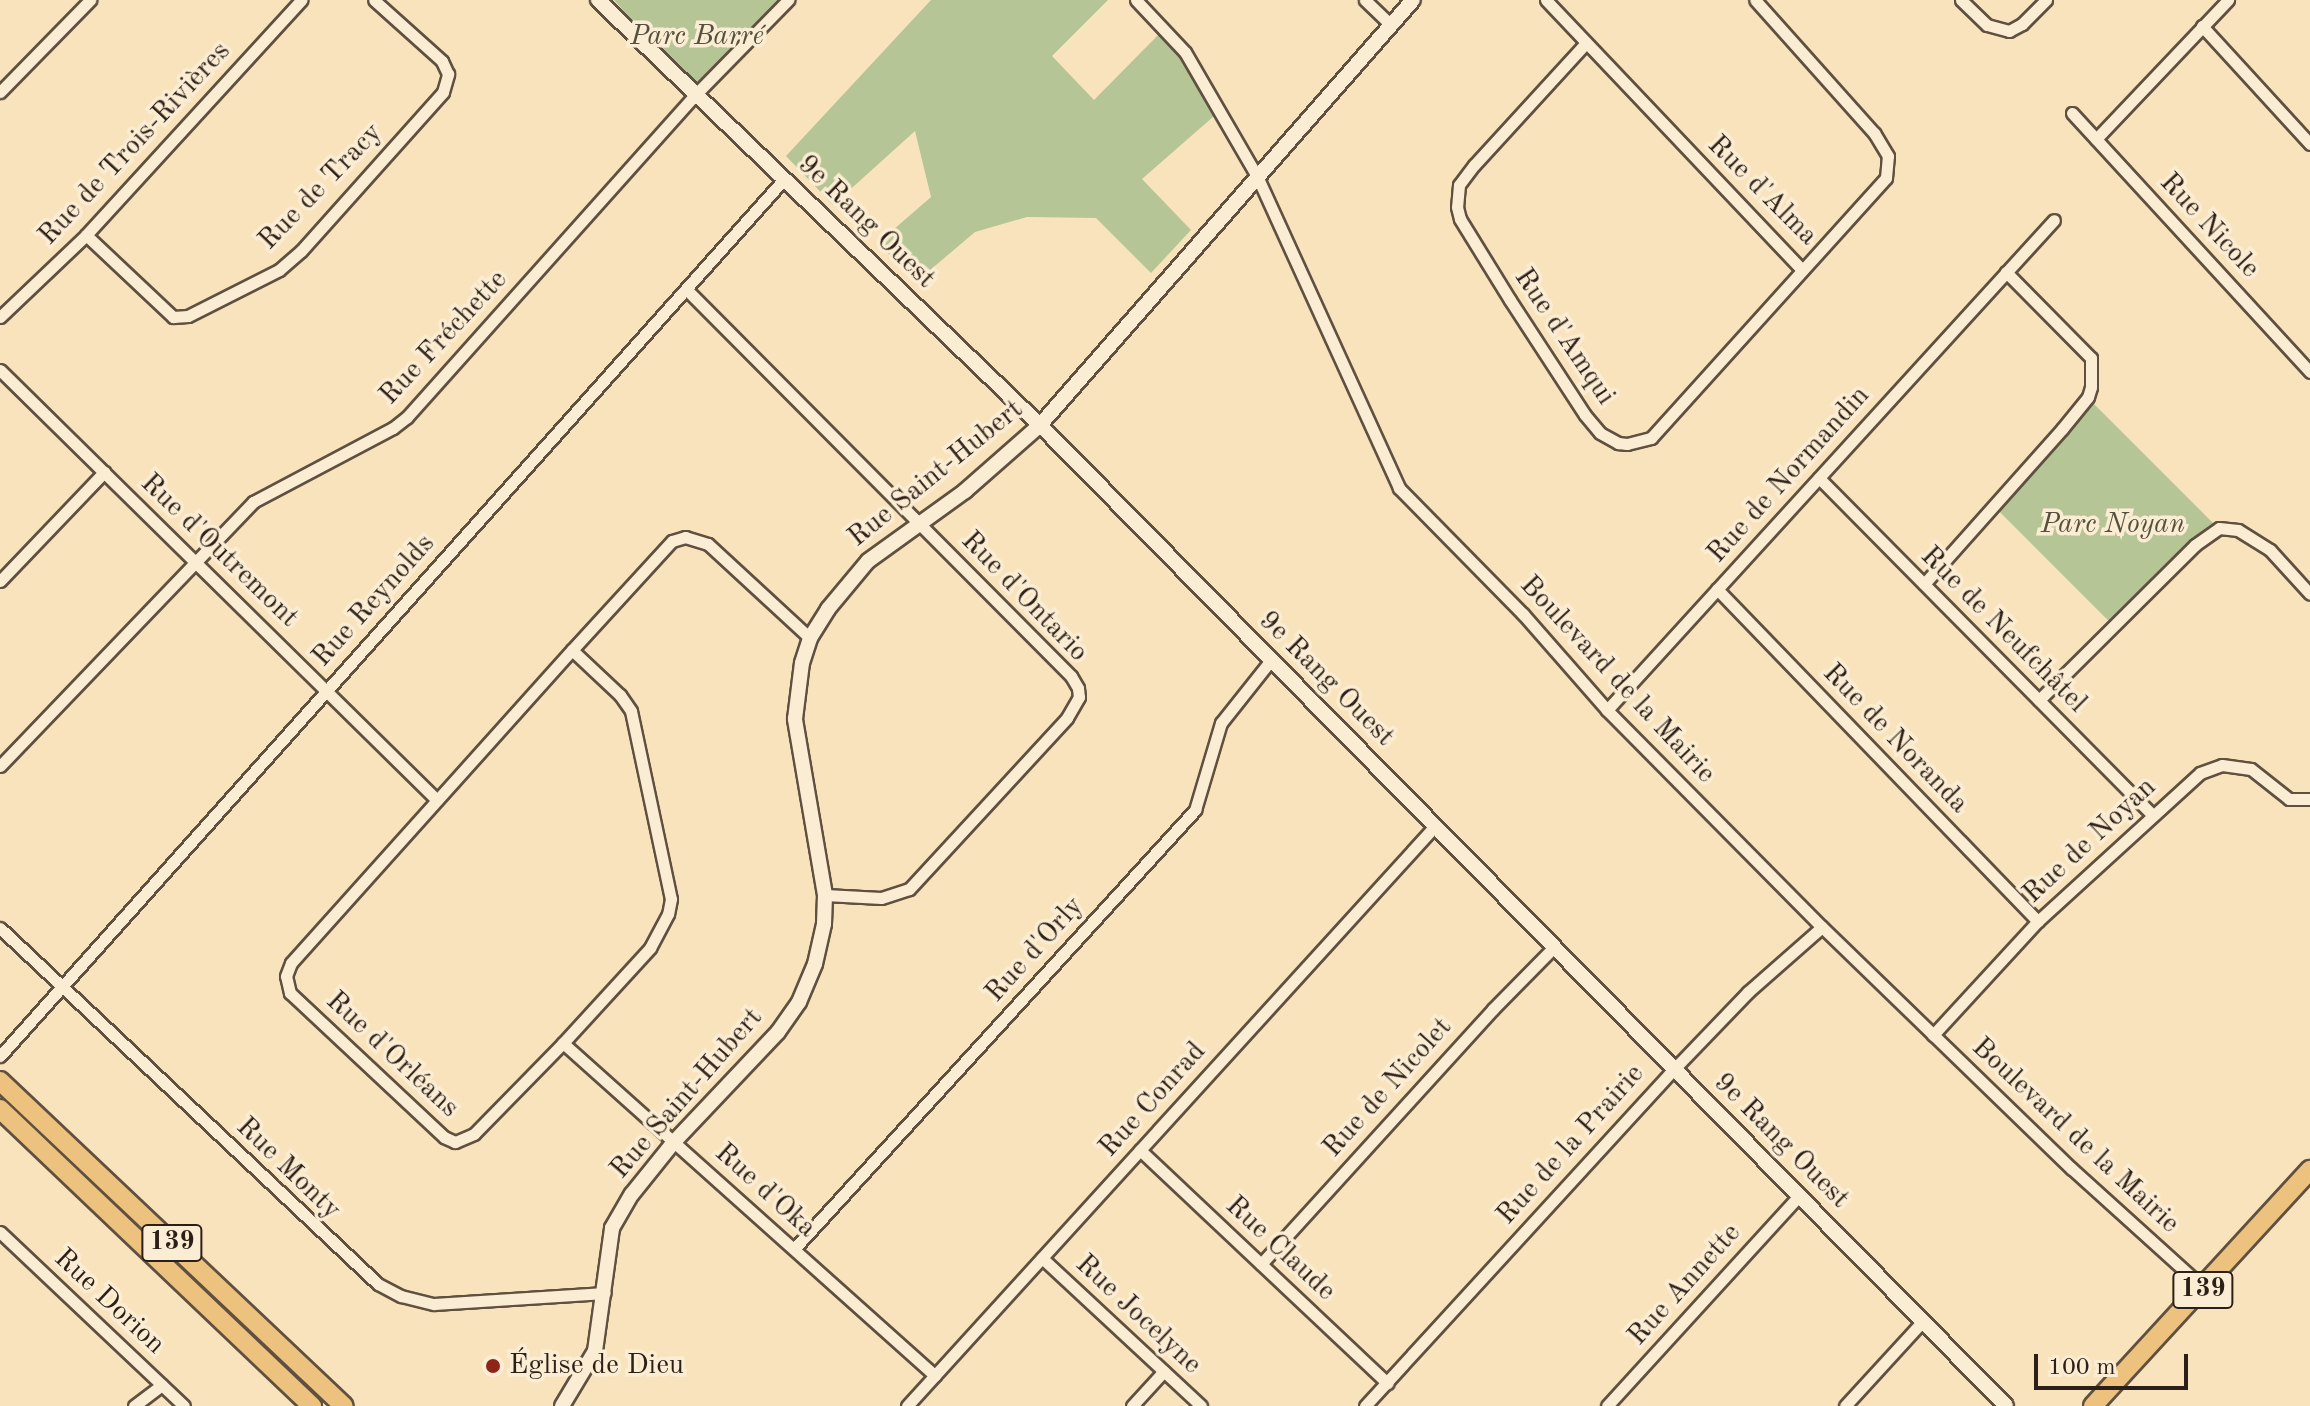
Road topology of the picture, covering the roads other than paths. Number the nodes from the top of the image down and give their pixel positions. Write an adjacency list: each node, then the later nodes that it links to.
1 (90, 0): 17 (street)
2 (301, 0): 25 (street, Rue de Trois-Rivières)
3 (374, 0): 25 (street, Rue de Tracy)
4 (598, 0): 18 (street, 9e Rang Ouest)
5 (788, 0): 18 (street, Rue Fréchette)
6 (1136, 0): 22 (street, Boulevard de la Mairie)
7 (1365, 0): 14 (street)
8 (1413, 0): 14 (street, Rue Saint-Hubert)
9 (1546, 0): 16 (street, Rue d'Alma)
10 (1755, 0): 26 (street, Rue d'Alma)
11 (1961, 0): 12 (street)
12 (2046, 0)
13 (2228, 0): 15 (street)
14 (1391, 25): 22 (street, Rue Saint-Hubert)
15 (2202, 26): 20 (street); 21 (street)
16 (1585, 44): 26 (street, Rue d'Alma); 26 (street, Rue d'Amqui)
17 (0, 92)
18 (696, 94): 23 (street, 9e Rang Ouest); 36 (street, Rue Fréchette)
19 (2072, 113): 20 (street, Rue Nicole)
20 (2096, 139): 31 (street, Rue Nicole)
21 (2310, 144)
22 (1257, 176): 32 (street, Rue Saint-Hubert); 46 (street, Boulevard de la Mairie)
23 (784, 179): 28 (street, Rue Reynolds); 32 (street, 9e Rang Ouest)
24 (2054, 220): 27 (street, Rue de Normandin)
25 (86, 235): 29 (street, Rue de Trois-Rivières)
26 (1802, 270)
27 (2006, 272): 34 (street, Rue de Normandin); 38 (street)
28 (686, 289): 35 (street, Rue d'Ontario); 44 (street, Rue Reynolds)
29 (0, 317)
30 (0, 370): 33 (street, Rue d'Outremont)
31 (2310, 372)
32 (1040, 425): 35 (street, Rue Saint-Hubert); 43 (street, 9e Rang Ouest)
33 (104, 472): 36 (street, Rue d'Outremont); 37 (street)
34 (1819, 478): 38 (street, Rue de Neufchâtel); 39 (street, Rue de Normandin)
35 (919, 524): 41 (street, Rue Saint-Hubert); 52 (street, Rue d'Ontario)
36 (196, 563): 44 (street, Rue d'Outremont); 47 (street, Rue Fréchette)
37 (0, 581)
38 (1924, 584): 45 (street, Rue de Neufchâtel)
39 (1717, 589): 46 (street, Rue de Normandin); 53 (street, Rue de Noranda)
40 (2310, 594): 45 (street)
41 (810, 638): 42 (street, Rue d'Orléans); 52 (street, Rue Saint-Hubert)
42 (572, 650): 49 (street, Rue d'Orléans); 59 (street, Rue d'Orléans)
43 (1271, 660): 51 (street, 9e Rang Ouest); 69 (street, Rue d'Orly)
44 (326, 690): 49 (street, Rue d'Outremont); 57 (street, Rue Reynolds)
45 (2039, 700): 50 (street, Rue de Neufchâtel)
46 (1607, 710): 54 (street, Boulevard de la Mairie)
47 (0, 766)
48 (2310, 799): 50 (street, Rue de Noyan)
49 (437, 800): 59 (street, Rue d'Orléans)
50 (2153, 815): 53 (street, Rue de Noyan)
51 (1435, 826): 56 (street, 9e Rang Ouest); 65 (street, Rue Conrad)
52 (825, 895): 64 (street, Rue Saint-Hubert)
53 (2038, 921): 58 (street, Rue de Noyan)
54 (1822, 927): 58 (street, Boulevard de la Mairie); 61 (street, Rue de la Prairie)
55 (0, 928): 57 (street, Rue Monty)
56 (1554, 947): 61 (street, 9e Rang Ouest); 71 (street, Rue de Nicolet)
57 (62, 987): 60 (street, Rue Reynolds); 73 (street, Rue Monty)
58 (1933, 1035): 72 (street, Boulevard de la Mairie)
59 (563, 1043): 64 (street, Rue d'Oka)
60 (0, 1056)
61 (1674, 1069): 67 (street, 9e Rang Ouest); 77 (street, Rue de la Prairie)
62 (0, 1081): 82 (main road, 139)
63 (0, 1109): 81 (main road, 139)
64 (673, 1143): 69 (street, Rue d'Oka); 73 (street, Rue Saint-Hubert)
65 (1140, 1150): 70 (street, Rue Conrad); 71 (street, Rue Claude)
66 (2310, 1170): 72 (main road, 139)
67 (1799, 1196): 74 (street, 9e Rang Ouest); 88 (street, Rue Annette)
68 (0, 1232): 78 (street, Rue Dorion)
69 (794, 1249): 76 (street, Rue d'Oka)
70 (1042, 1258): 75 (street, Rue Jocelyne); 76 (street, Rue Conrad)
71 (1261, 1264): 77 (street, Rue Claude)
72 (2204, 1288): 91 (main road, 139)
73 (605, 1293): 83 (street, Rue Saint-Hubert)
74 (1923, 1321): 89 (street); 90 (street, 9e Rang Ouest)
75 (1164, 1371): 85 (street); 86 (street, Rue Jocelyne)
76 (935, 1376): 84 (street, Rue Conrad)
77 (1387, 1383): 87 (street, Rue de la Prairie)
78 (162, 1385): 79 (street); 80 (street, Rue Dorion)
79 (134, 1406)
80 (184, 1406)
81 (312, 1406)
82 (344, 1406)
83 (562, 1406)
84 (907, 1406)
85 (1132, 1406)
86 (1201, 1406)
87 (1365, 1406)
88 (1607, 1406)
89 (1845, 1406)
90 (2006, 1406)
91 (2093, 1406)

